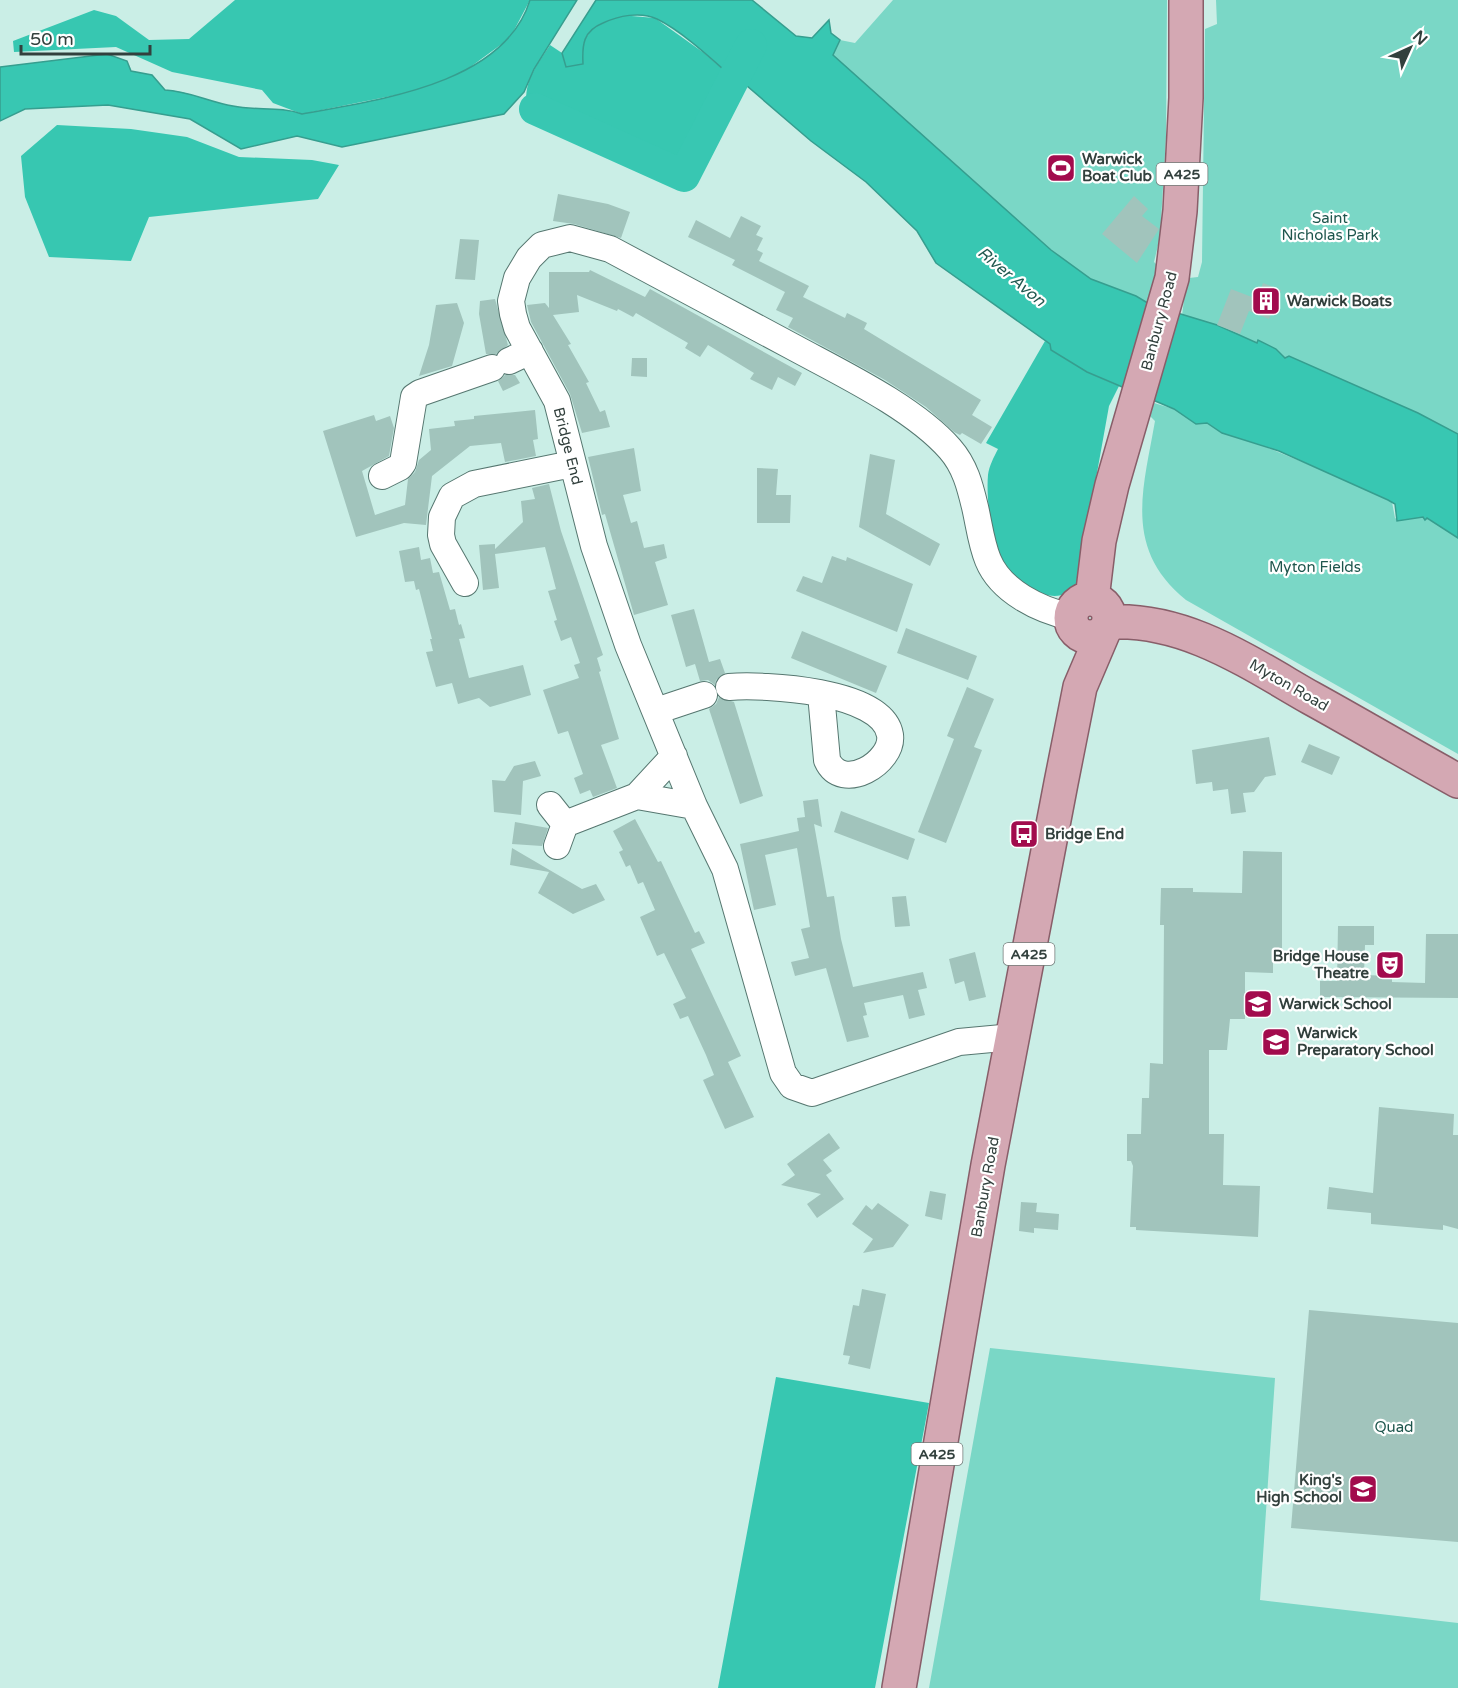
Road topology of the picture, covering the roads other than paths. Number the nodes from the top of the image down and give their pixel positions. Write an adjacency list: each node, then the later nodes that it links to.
1 (1186, 0): 6 (main road, Banbury Road / A425)
2 (510, 360): 3 (street, Bridge End); 4 (street); 6 (street, Bridge End)
3 (572, 464): 5 (street); 10 (street, Bridge End)
4 (382, 476)
5 (465, 583)
6 (1090, 621): 12 (main road, Myton Road); 16 (main road, Banbury Road / A425)
7 (729, 687): 8 (street)
8 (821, 694)
9 (704, 695): 10 (street)
10 (656, 711): 11 (street, Bridge End)
11 (674, 756): 13 (street); 14 (street, Bridge End)
12 (1458, 781)
13 (637, 795): 14 (street); 15 (street)
14 (694, 806): 16 (street, Bridge End)
15 (558, 825)
16 (1013, 1037): 17 (main road, Banbury Road / A425)
17 (899, 1688)

